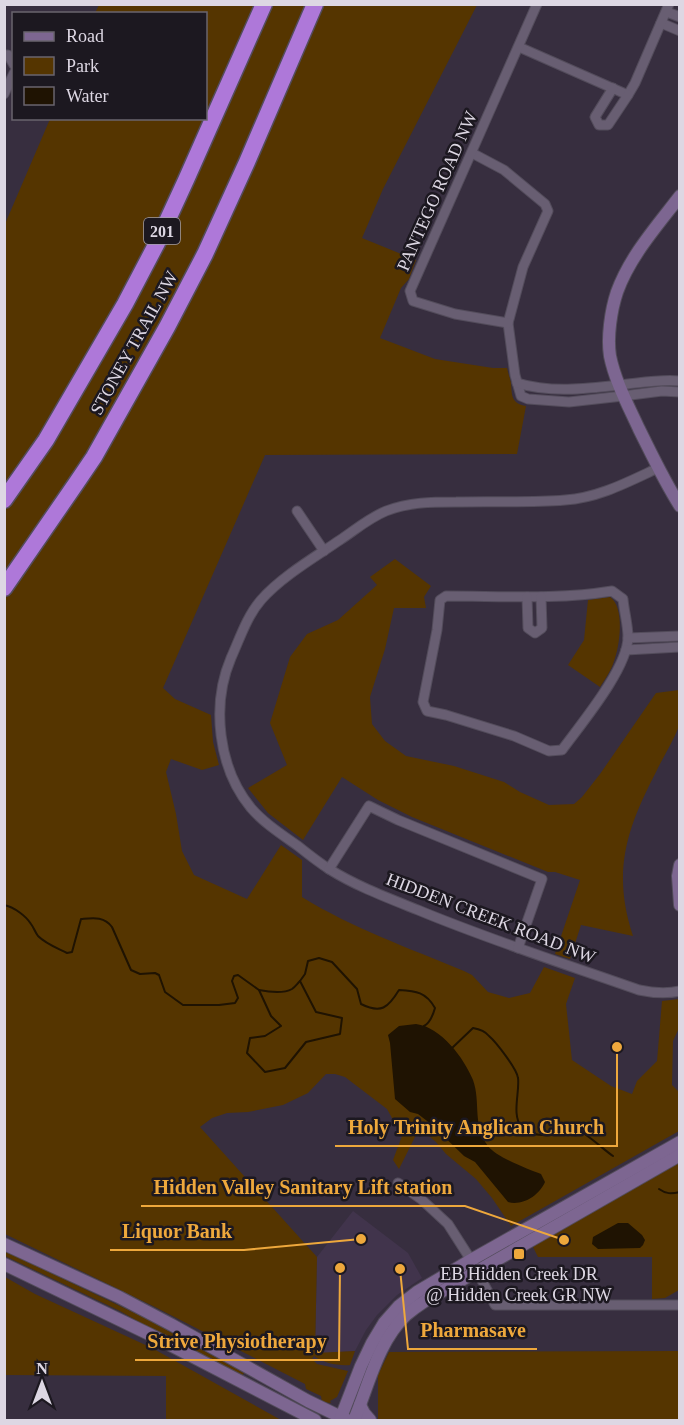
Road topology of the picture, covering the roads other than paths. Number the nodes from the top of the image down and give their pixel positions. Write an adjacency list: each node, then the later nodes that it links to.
1 (264, 4): 18 (highway, STONEY TRAIL NW / 201)
2 (315, 4): 20 (highway, STONEY TRAIL NW / 201)
3 (537, 4): 7 (street, PANTEGO ROAD NW)
4 (665, 14): 5 (street); 6 (street); 11 (street)
5 (680, 17)
6 (680, 31)
7 (519, 47): 9 (street); 12 (street, PANTEGO ROAD NW)
8 (12, 77): 10 (street)
9 (614, 88): 11 (street); 11 (street)
10 (4, 94)
11 (628, 95)
12 (471, 153): 14 (street); 14 (street, PANTEGO ROAD NW)
13 (680, 196): 16 (street)
14 (508, 322): 16 (street)
15 (680, 381): 16 (street)
16 (621, 391): 17 (street); 19 (street)
17 (680, 392)
18 (40, 448): 21 (highway); 23 (highway, STONEY TRAIL NW / 201)
19 (658, 468): 22 (street); 25 (street, HIDDEN CREEK ROAD NW)
20 (75, 485): 26 (highway, STONEY TRAIL NW / 201); 29 (highway)
21 (4, 494)
22 (678, 499)
23 (4, 500)
24 (297, 511): 25 (street)
25 (324, 551): 35 (street, HIDDEN CREEK ROAD NW)
26 (4, 588)
27 (527, 597): 28 (street); 28 (street); 33 (street)
28 (541, 597): 31 (street)
29 (4, 603)
30 (680, 636): 31 (street)
31 (628, 638): 33 (street)
32 (680, 647): 33 (street)
33 (626, 650)
34 (680, 865): 36 (street)
35 (329, 869): 37 (street, HIDDEN CREEK ROAD NW); 37 (street)
36 (679, 902)
37 (518, 948): 38 (street, HIDDEN CREEK ROAD NW)
38 (680, 991)
39 (680, 1142): 42 (street)
40 (680, 1155): 42 (street)
41 (398, 1183): 45 (street)
42 (550, 1222): 45 (street)
43 (4, 1244): 51 (street)
44 (4, 1264): 49 (street)
45 (474, 1266): 46 (street); 47 (street)
46 (680, 1305)
47 (403, 1310): 48 (street); 51 (street)
48 (360, 1405): 51 (street); 52 (street)
49 (298, 1416): 50 (street)
50 (315, 1420)
51 (345, 1420)
52 (370, 1420)

